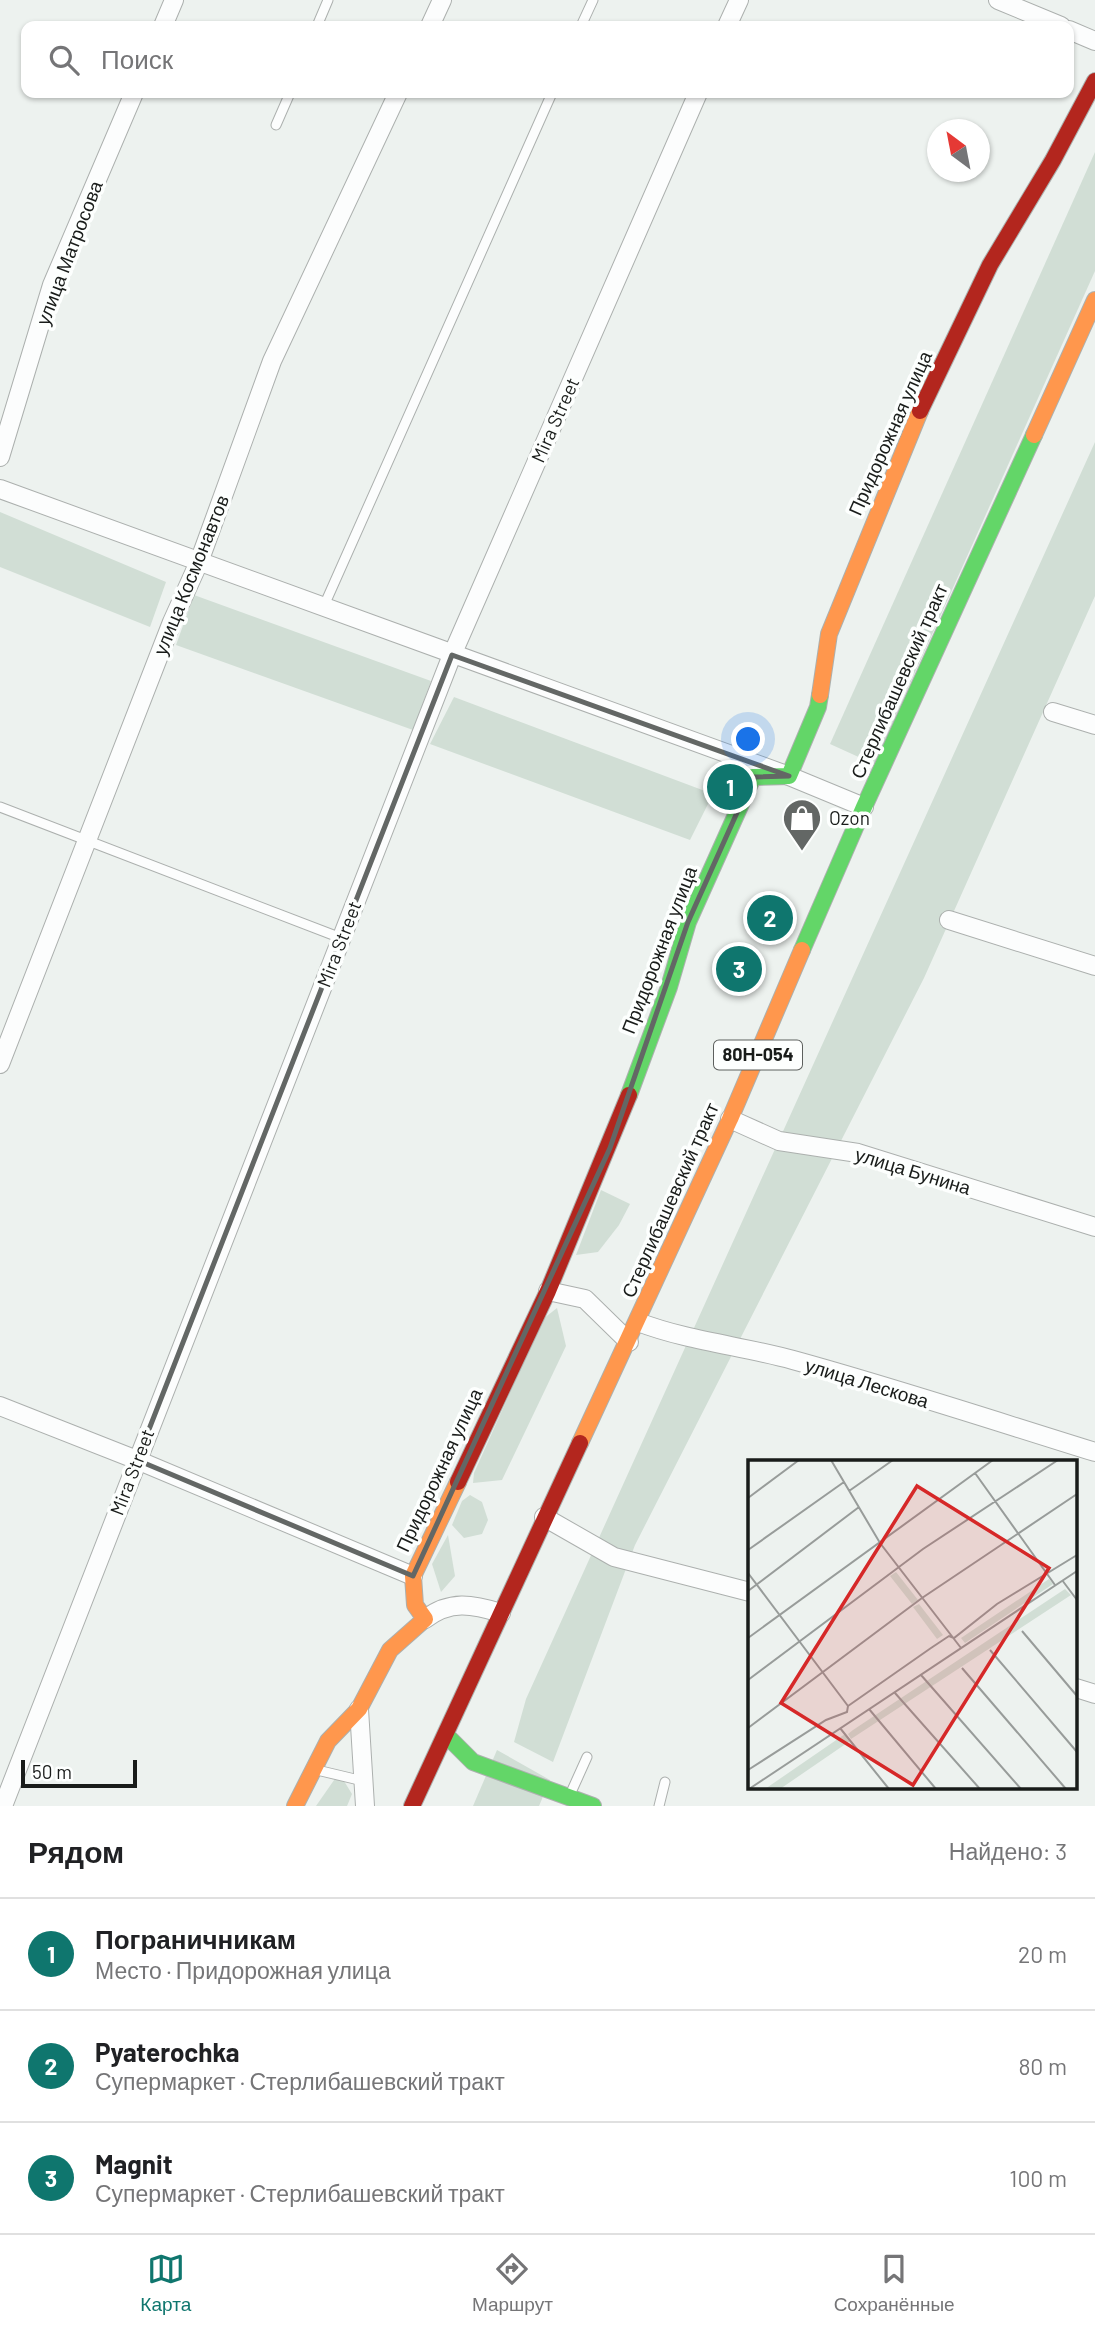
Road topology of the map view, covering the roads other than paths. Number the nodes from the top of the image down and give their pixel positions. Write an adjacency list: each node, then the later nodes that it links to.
1 (174, 0): 7 (street)
2 (328, 0): 8 (lane)
3 (442, 0): 9 (street)
4 (593, 0): 10 (lane)
5 (739, 0): 11 (street)
6 (998, 0): 12 (street)
7 (165, 21)
8 (319, 21)
9 (432, 21)
10 (583, 21)
11 (729, 21)
12 (1049, 21)
13 (1074, 32): 14 (street)
14 (1095, 41)
15 (1095, 81): 30 (street, Придорожная улица)
16 (132, 98): 23 (street, улица Матросова)
17 (288, 98): 21 (lane)
18 (396, 98): 25 (street, улица Космонавтов)
19 (550, 98): 26 (lane)
20 (696, 98): 27 (street, Mira Street)
21 (276, 125)
22 (1095, 300): 32 (street, Стерлибашевский тракт / 80Н-054)
23 (0, 457)
24 (0, 489): 25 (street)
25 (199, 562): 26 (street); 33 (street, улица Космонавтов)
26 (323, 608): 27 (street)
27 (452, 655): 30 (street); 35 (street, Mira Street)
28 (1053, 712): 29 (street)
29 (1095, 725)
30 (789, 776): 32 (street); 40 (street, Придорожная улица)
31 (0, 807): 33 (lane)
32 (864, 807): 38 (street, Стерлибашевский тракт / 80Н-054)
33 (87, 840): 35 (lane); 37 (street, улица Космонавтов)
34 (949, 920): 36 (street)
35 (341, 938): 45 (street, Mira Street)
36 (1095, 965)
37 (0, 1064)
38 (730, 1119): 39 (street, улица Бунина); 41 (street, Стерлибашевский тракт / 80Н-054)
39 (1095, 1227)
40 (548, 1291): 42 (street); 47 (street, Придорожная улица)
41 (638, 1322): 42 (street, Стерлибашевский тракт / 80Н-054); 44 (street, улица Лескова)
42 (629, 1342): 46 (street, Стерлибашевский тракт / 80Н-054)
43 (0, 1406): 45 (street)
44 (1095, 1452)
45 (137, 1460): 47 (street); 60 (street, Mira Street)
46 (544, 1517): 48 (street); 49 (street, Стерлибашевский тракт / 80Н-054)
47 (413, 1576): 50 (street, Придорожная улица)
48 (748, 1591)
49 (501, 1613): 50 (street); 54 (street, Стерлибашевский тракт / 80Н-054)
50 (425, 1619): 53 (street)
51 (1078, 1689): 52 (street)
52 (1095, 1694)
53 (359, 1709): 56 (street); 57 (street)
54 (446, 1735): 59 (street); 63 (street, Стерлибашевский тракт / 80Н-054)
55 (587, 1757): 59 (lane)
56 (313, 1769): 57 (lane); 61 (street)
57 (363, 1781): 62 (street)
58 (665, 1782): 65 (lane)
59 (568, 1803): 64 (street)
60 (3, 1806)
61 (295, 1806)
62 (365, 1806)
63 (412, 1806)
64 (593, 1806)
65 (659, 1806)

